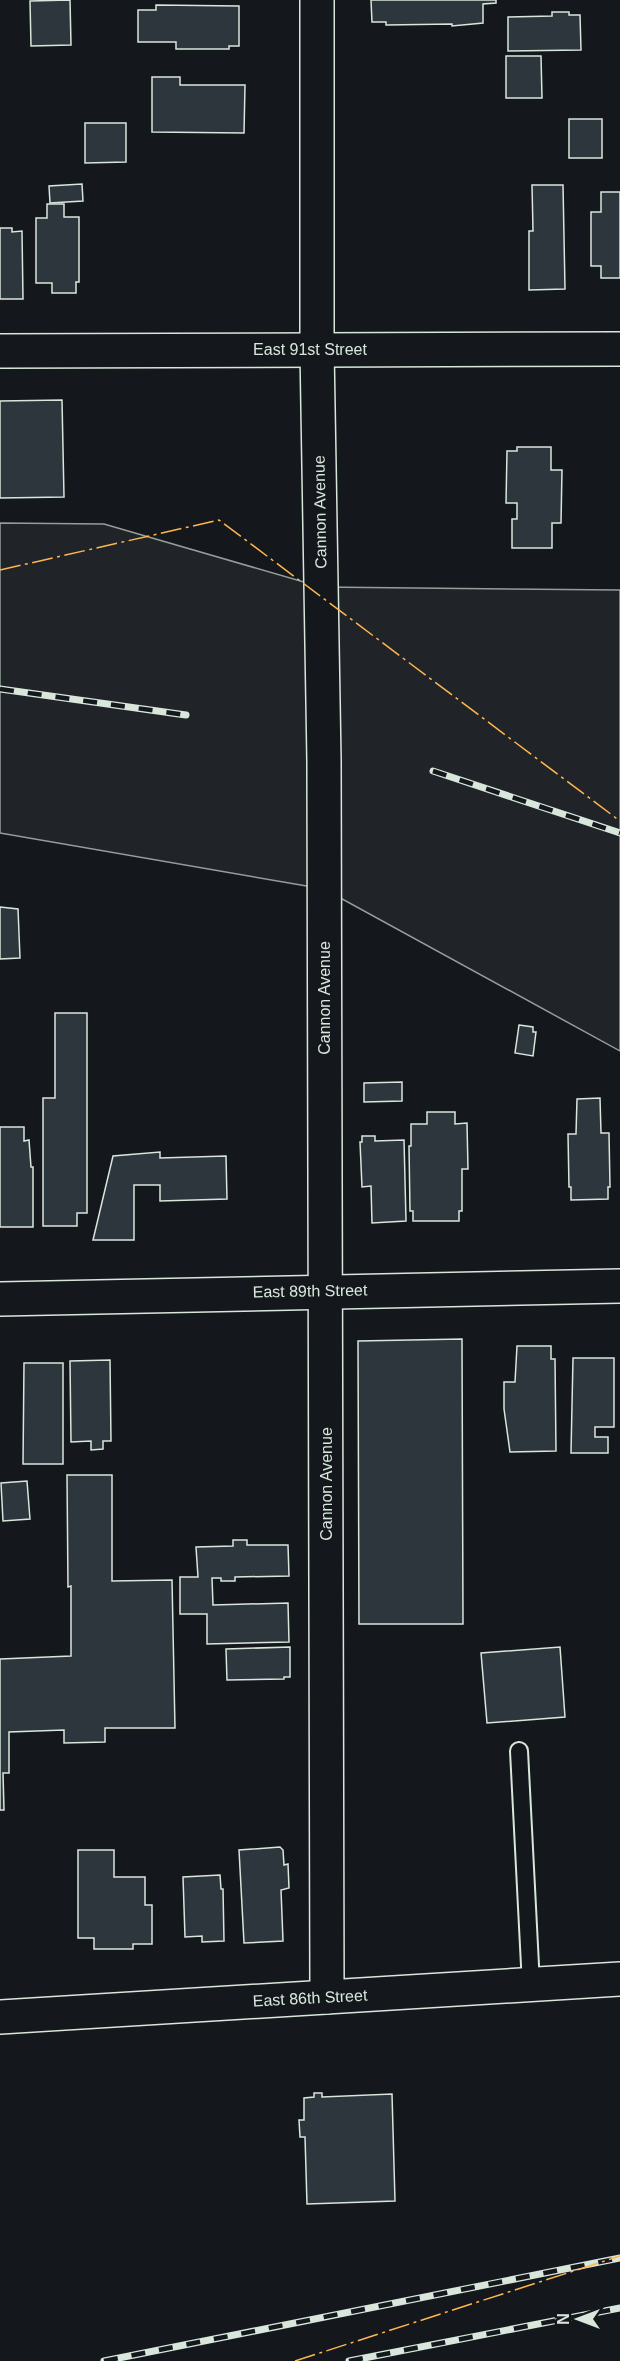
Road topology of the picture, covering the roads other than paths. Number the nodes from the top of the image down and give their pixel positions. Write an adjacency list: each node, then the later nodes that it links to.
1 (317, 0): 2 (street, Cannon Avenue)
2 (317, 349): 3 (street, East 91st Street); 4 (street, East 91st Street); 6 (street, Cannon Avenue)
3 (620, 349)
4 (0, 351)
5 (620, 1286): 6 (street, East 89th Street)
6 (325, 1291): 7 (street, East 89th Street); 11 (street, Cannon Avenue)
7 (0, 1299)
8 (519, 1751): 10 (lane)
9 (620, 1979): 10 (street, East 86th Street)
10 (531, 1985): 11 (street, East 86th Street)
11 (327, 1997): 12 (street, East 86th Street)
12 (0, 2017)

